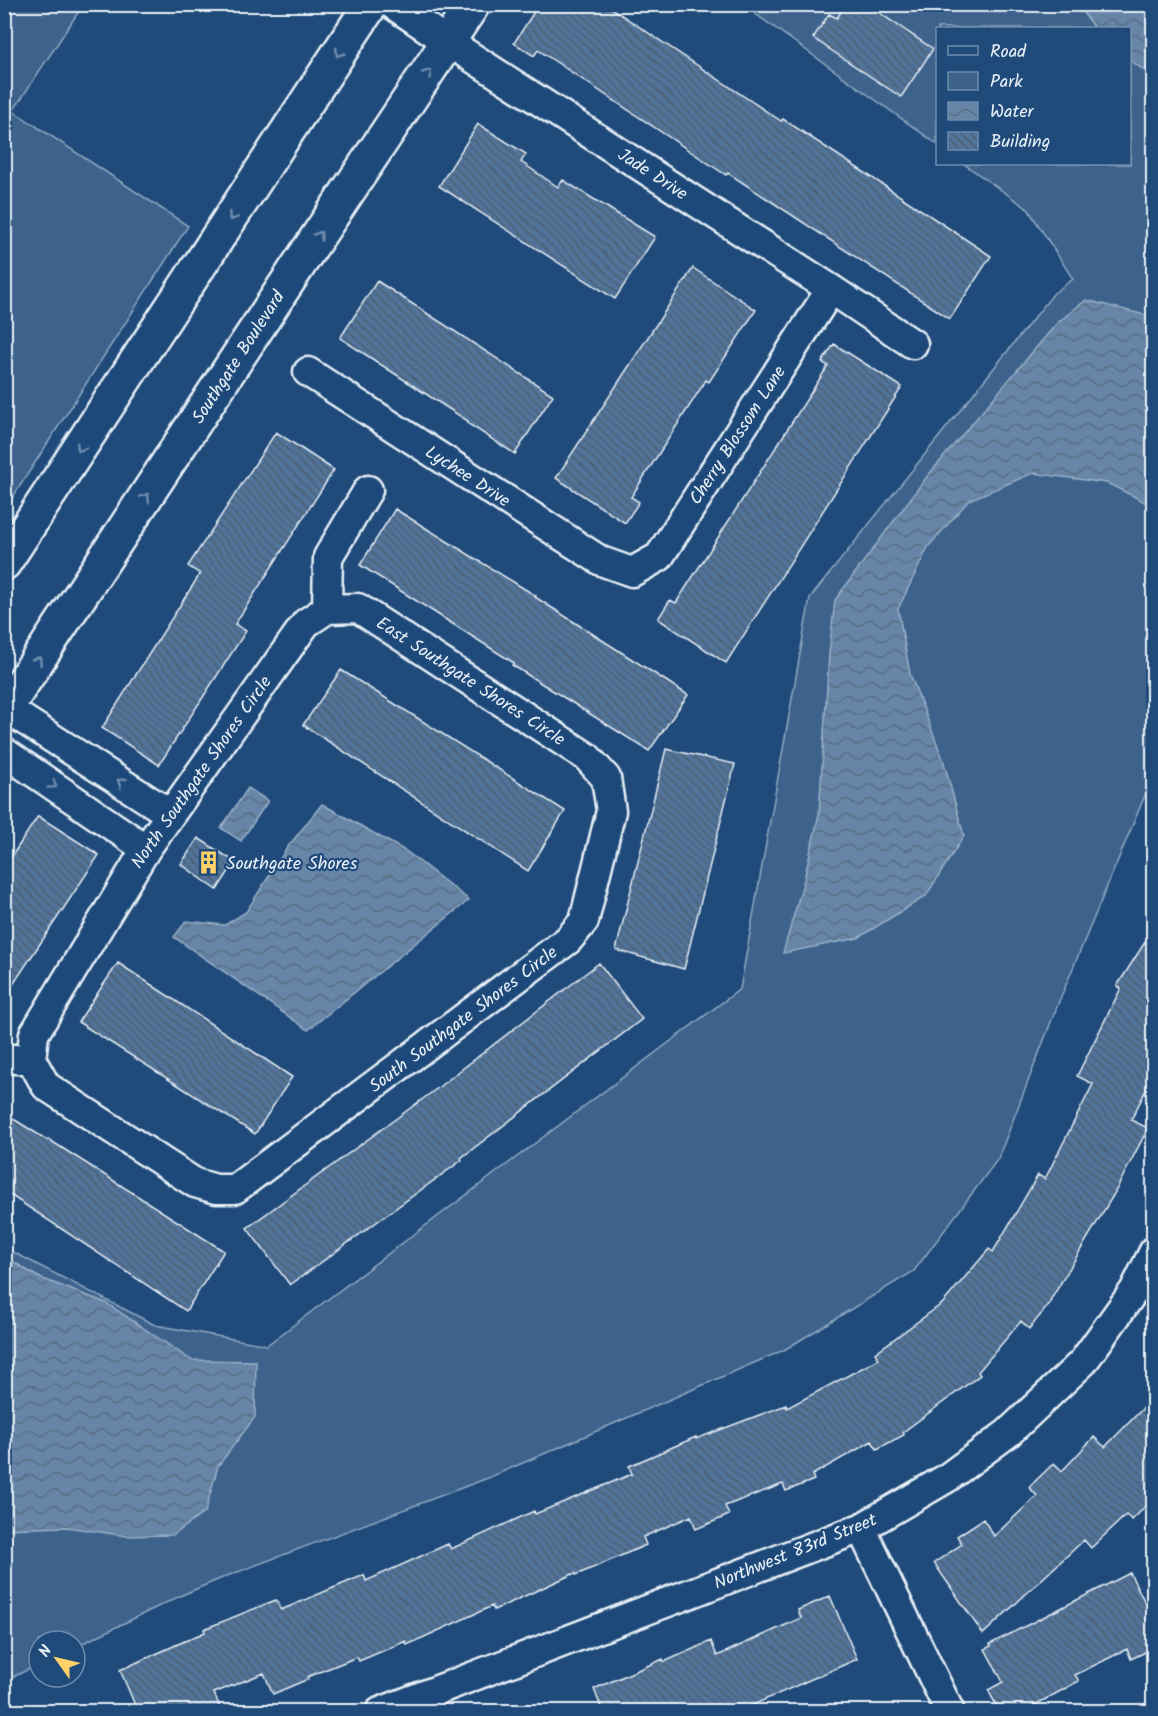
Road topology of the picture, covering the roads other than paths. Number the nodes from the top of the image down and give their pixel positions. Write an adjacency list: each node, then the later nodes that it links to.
1 (371, 4): 9 (main road, one-way to 9)
2 (392, 4): 4 (street, Jade Drive)
3 (473, 4): 4 (main road, Southgate Boulevard)
4 (448, 42): 5 (street, Jade Drive); 12 (main road, Southgate Boulevard, one-way to 4)
5 (831, 289): 6 (street, Jade Drive); 10 (street, Cherry Blossom Lane)
6 (913, 344)
7 (308, 372): 10 (street, Lychee Drive)
8 (368, 490): 11 (street)
9 (4, 563)
10 (632, 572)
11 (327, 609): 14 (street, East Southgate Shores Circle); 15 (street, North Southgate Shores Circle)
12 (5, 709): 15 (street, one-way to 12)
13 (4, 752): 16 (street, one-way to 16)
14 (606, 778): 17 (street, South Southgate Shores Circle)
15 (170, 814): 16 (street, North Southgate Shores Circle)
16 (146, 849): 17 (street, North Southgate Shores Circle)
17 (18, 1059)
18 (1154, 1251): 19 (street, Northwest 83rd Street)
19 (861, 1528): 20 (street, Northwest 83rd Street); 21 (street)
20 (380, 1712)
21 (950, 1712)

